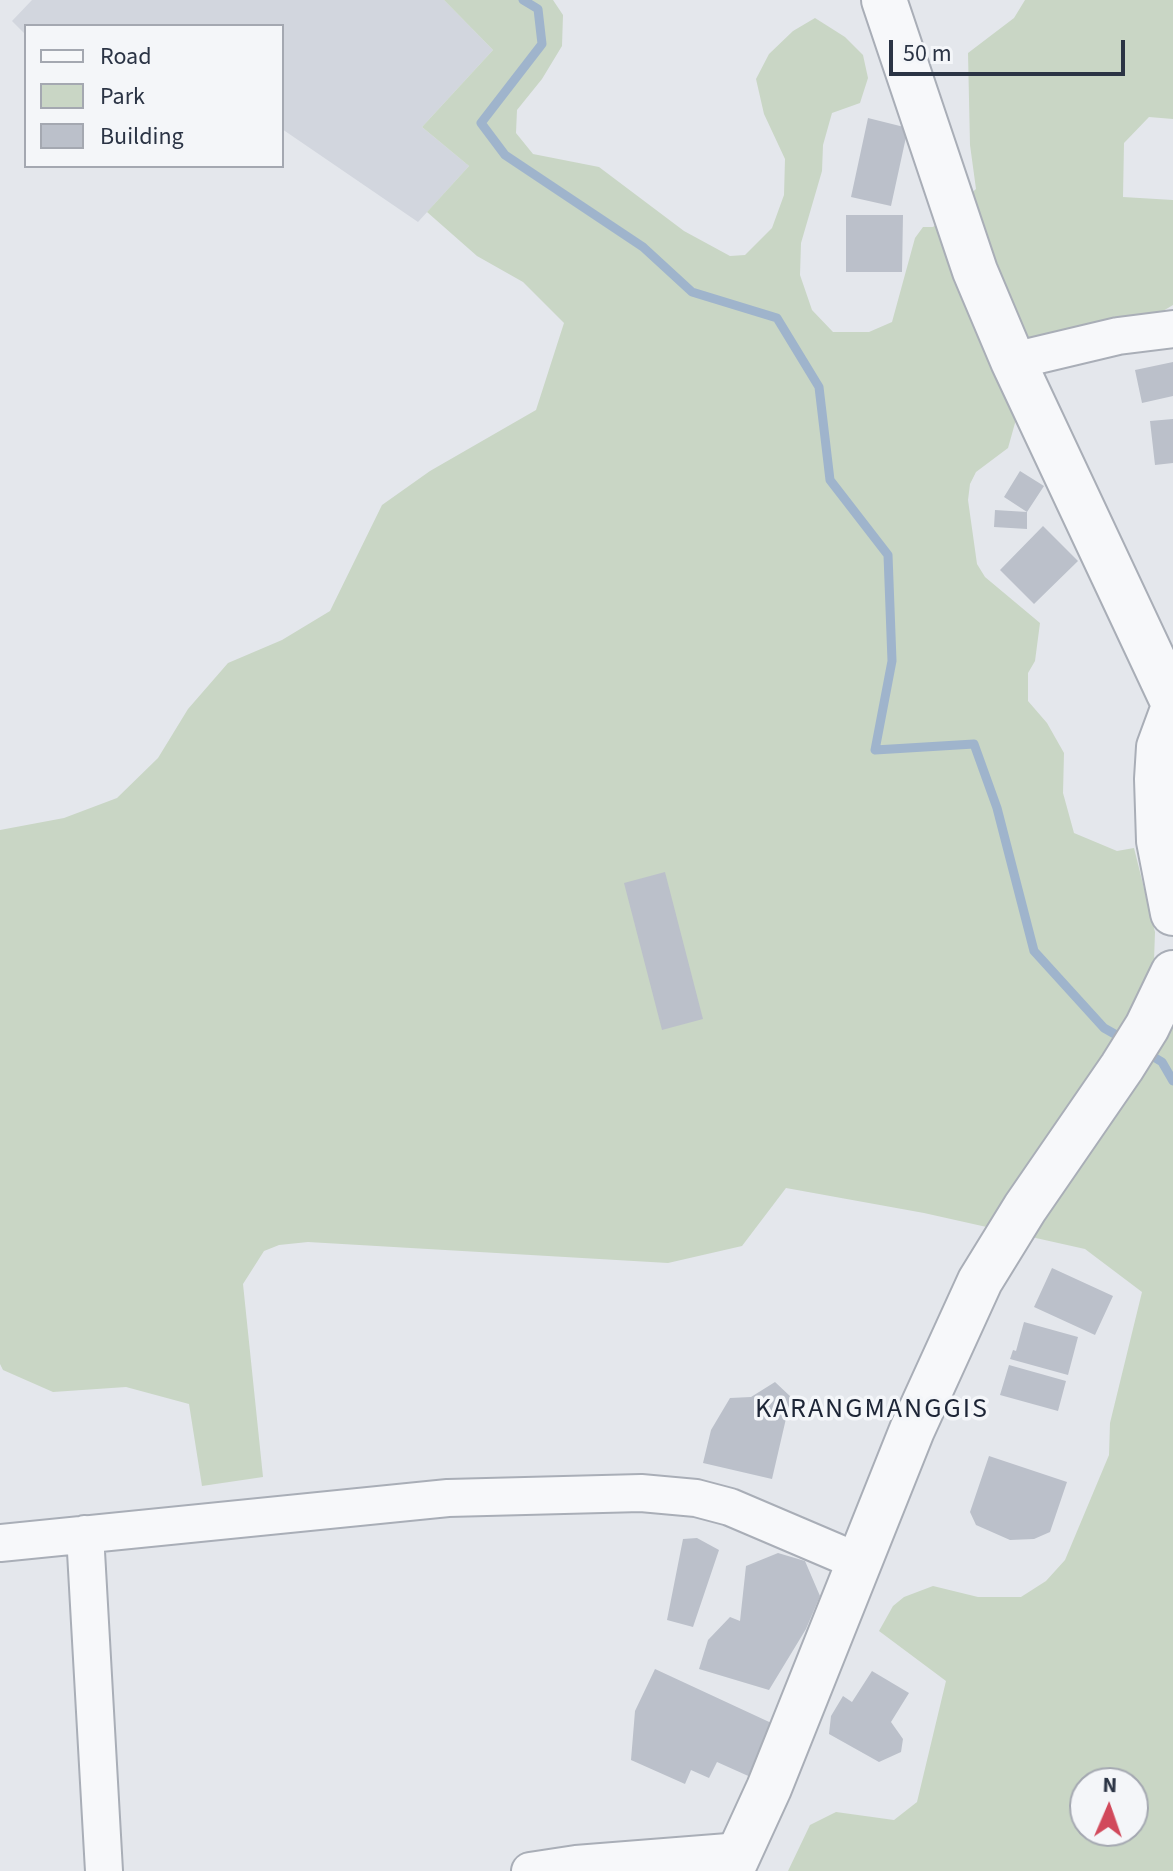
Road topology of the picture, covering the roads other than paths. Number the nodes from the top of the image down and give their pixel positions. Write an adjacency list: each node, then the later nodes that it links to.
1 (884, 0): 3 (street)
2 (1173, 329): 3 (street)
3 (1013, 361): 4 (street)
4 (1173, 702)
5 (1173, 709): 6 (street)
6 (1173, 913)
7 (1173, 973): 10 (street)
8 (85, 1534): 9 (street); 10 (street); 12 (street)
9 (0, 1543)
10 (859, 1562): 11 (street)
11 (736, 1861): 13 (street)
12 (104, 1871)
13 (530, 1871)

